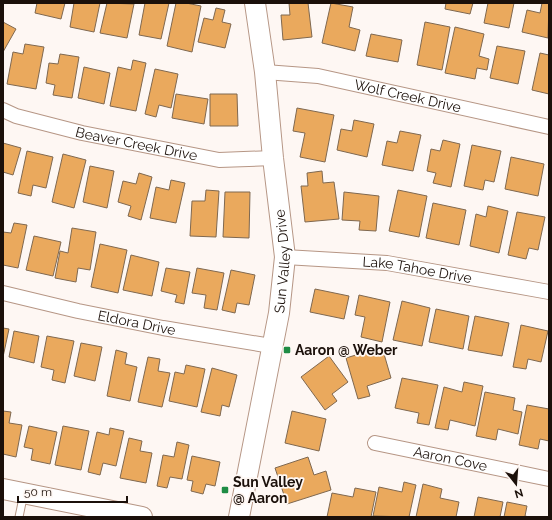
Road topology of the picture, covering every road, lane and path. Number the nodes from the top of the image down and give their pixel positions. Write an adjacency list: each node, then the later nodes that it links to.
1 (255, 3): 2 (street, Sun Valley Drive)
2 (265, 72): 4 (street, Wolf Creek Drive); 5 (street, Sun Valley Drive)
3 (3, 110): 5 (street, Beaver Creek Drive)
4 (549, 127)
5 (273, 158): 6 (street, Sun Valley Drive)
6 (285, 258): 7 (street, Lake Tahoe Drive); 9 (street, Sun Valley Drive)
7 (549, 292)
8 (3, 293): 9 (street, Eldora Drive)
9 (271, 346): 16 (street, Sun Valley Drive)
10 (375, 443): 11 (street, Aaron Cove)
11 (549, 480)
12 (3, 489): 13 (street)
13 (24, 493): 14 (lane); 15 (street)
14 (19, 517)
15 (142, 517)
16 (239, 517)

